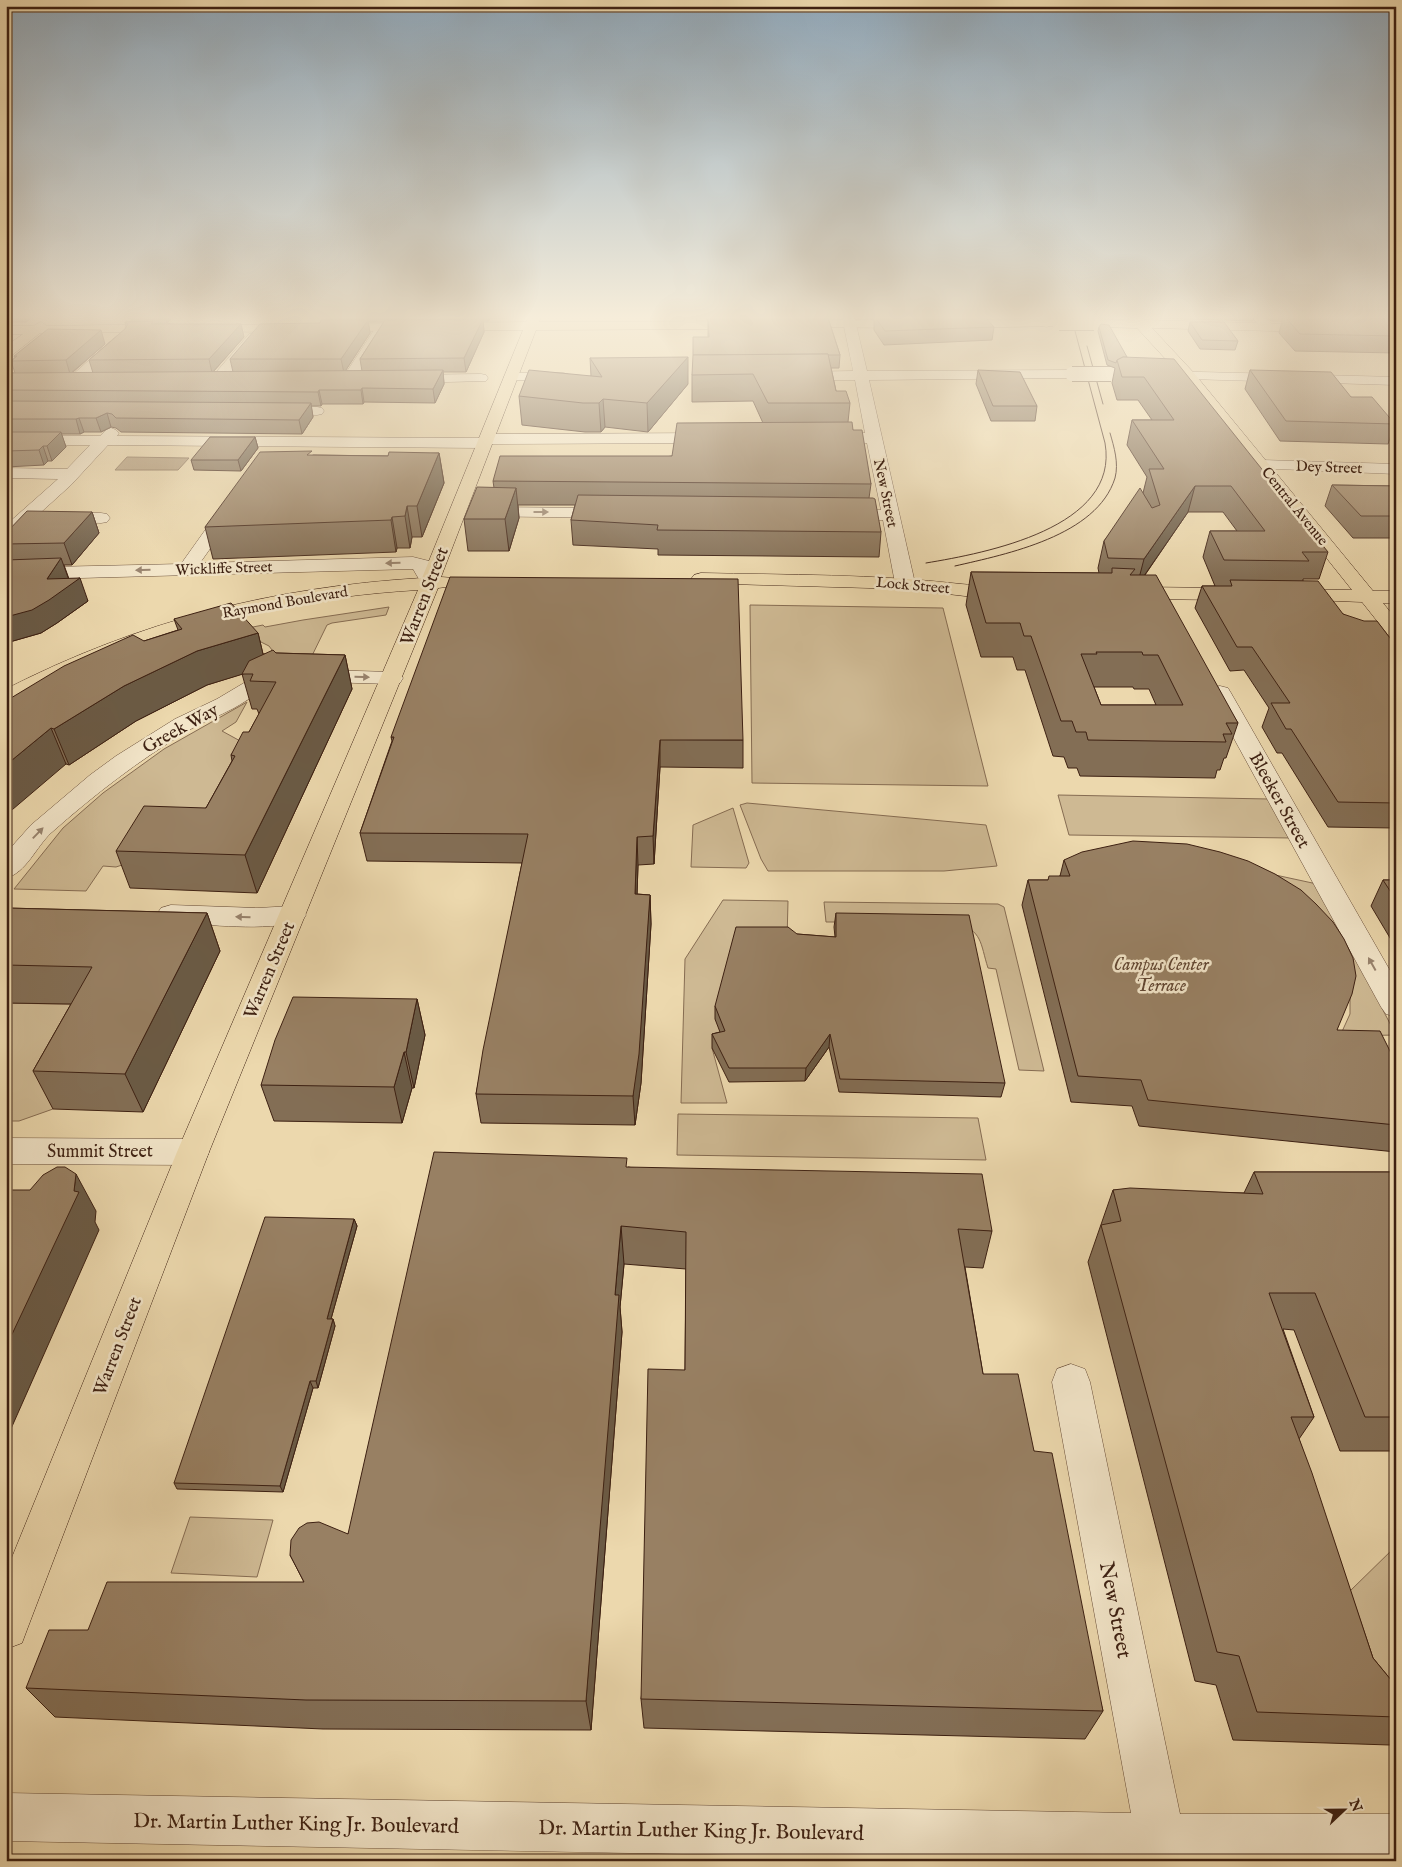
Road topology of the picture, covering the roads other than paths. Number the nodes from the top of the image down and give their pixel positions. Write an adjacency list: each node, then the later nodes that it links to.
1 (501, 403): 13 (main road, Warren Street)
2 (866, 403): 9 (street, New Street)
3 (1211, 403): 15 (main road, Central Avenue)
4 (259, 411): 5 (street)
5 (317, 411)
6 (122, 422): 11 (street)
7 (728, 438): 13 (street)
8 (816, 438): 9 (street)
9 (874, 438): 23 (street, New Street)
10 (6, 440): 11 (street)
11 (104, 440): 12 (street); 18 (street)
12 (276, 442): 13 (street); 14 (street)
13 (485, 442): 20 (main road, Warren Street)
14 (266, 456)
15 (1261, 465): 16 (street, Dey Street); 36 (main road, Central Avenue)
16 (1396, 469)
17 (6, 474): 18 (street)
18 (72, 474): 25 (street)
19 (241, 492): 26 (street)
20 (457, 512): 21 (street, one-way to 21); 30 (main road, Warren Street)
21 (624, 513)
22 (828, 514): 23 (street)
23 (891, 515): 31 (street, New Street)
24 (100, 518): 25 (street)
25 (15, 523)
26 (187, 570): 27 (street, Wickliffe Street, one-way to 27); 30 (street, Wickliffe Street, one-way to 26)
27 (6, 574)
28 (681, 579): 31 (main road, Lock Street)
29 (462, 581): 30 (main road)
30 (430, 582): 40 (main road, Warren Street); 41 (main road, Raymond Boulevard)
31 (905, 583): 32 (main road, Lock Street)
32 (1021, 592)
33 (1108, 593): 34 (main road)
34 (1252, 594)
35 (1271, 595): 36 (main road)
36 (1367, 596): 37 (main road); 38 (main road, Central Avenue)
37 (1396, 596)
38 (1396, 632)
39 (1211, 677): 45 (street, Bleeker Street, one-way to 39)
40 (392, 678): 42 (street, Greek Way, one-way to 40); 44 (main road, Warren Street)
41 (6, 698)
42 (6, 870)
43 (148, 914): 44 (street, one-way to 43)
44 (292, 915): 47 (main road, Warren Street)
45 (1396, 1007)
46 (6, 1152): 47 (street, Summit Street)
47 (193, 1152): 49 (main road, Warren Street)
48 (1071, 1382): 51 (street, New Street)
49 (6, 1627)
50 (6, 1817): 51 (street, Dr. Martin Luther King Jr. Boulevard)
51 (1160, 1838): 52 (street, Dr. Martin Luther King Jr. Boulevard)
52 (1396, 1840)

